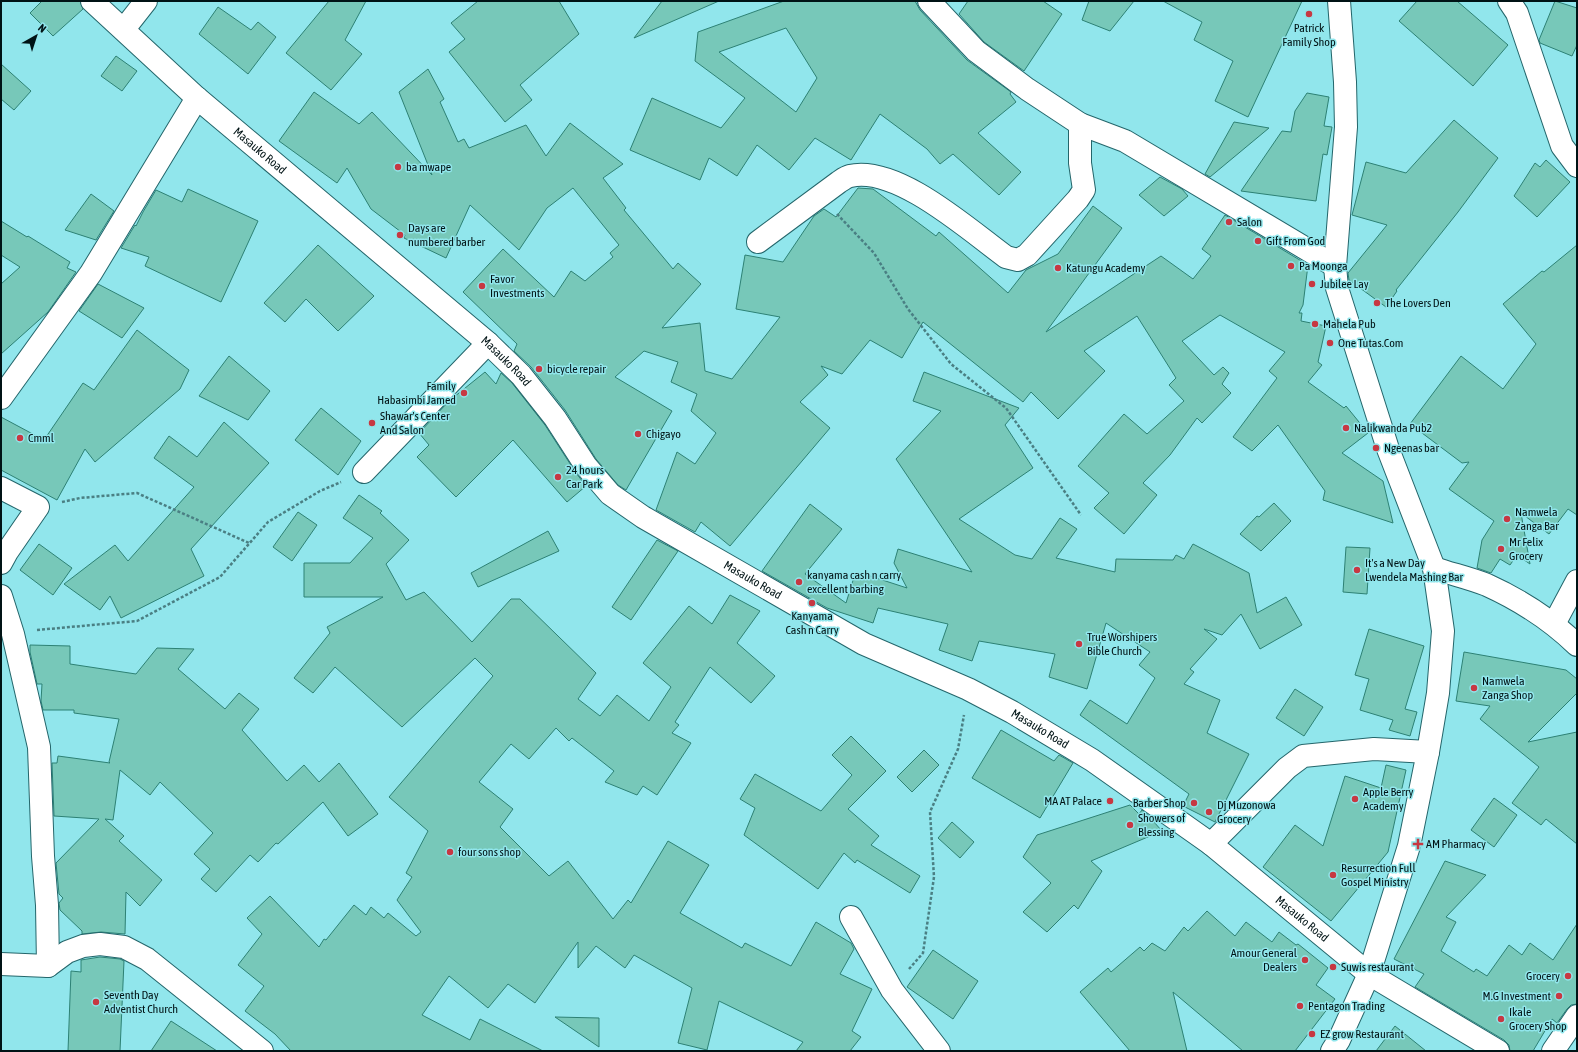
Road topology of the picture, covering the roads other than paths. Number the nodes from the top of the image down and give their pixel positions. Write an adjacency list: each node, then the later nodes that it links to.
1 (92, 1): 6 (street, Masauko Road)
2 (146, 1): 6 (street)
3 (929, 1): 8 (street)
4 (1339, 1): 11 (street)
5 (1509, 1): 9 (street)
6 (124, 29): 7 (street, Masauko Road)
7 (197, 98): 12 (street, Masauko Road); 13 (street)
8 (1080, 124): 10 (street); 11 (street)
9 (1577, 166)
10 (758, 242)
11 (1335, 266): 17 (street)
12 (488, 343): 14 (street); 24 (street, Masauko Road)
13 (1, 398)
14 (364, 472)
15 (1, 488): 16 (street)
16 (1, 563)
17 (1434, 568): 20 (street); 23 (street)
18 (1577, 581): 20 (street)
19 (1, 596): 21 (street)
20 (1554, 624): 22 (street)
21 (7, 635): 27 (street)
22 (1577, 645)
23 (1428, 752): 24 (street); 28 (street)
24 (1211, 844): 28 (street, Masauko Road)
25 (851, 917): 31 (street)
26 (1, 964): 27 (street)
27 (48, 966): 30 (street)
28 (1369, 974): 32 (street); 33 (street, Masauko Road)
29 (1577, 1016): 34 (street)
30 (262, 1051)
31 (939, 1051)
32 (1332, 1051)
33 (1498, 1051)
34 (1553, 1051)

